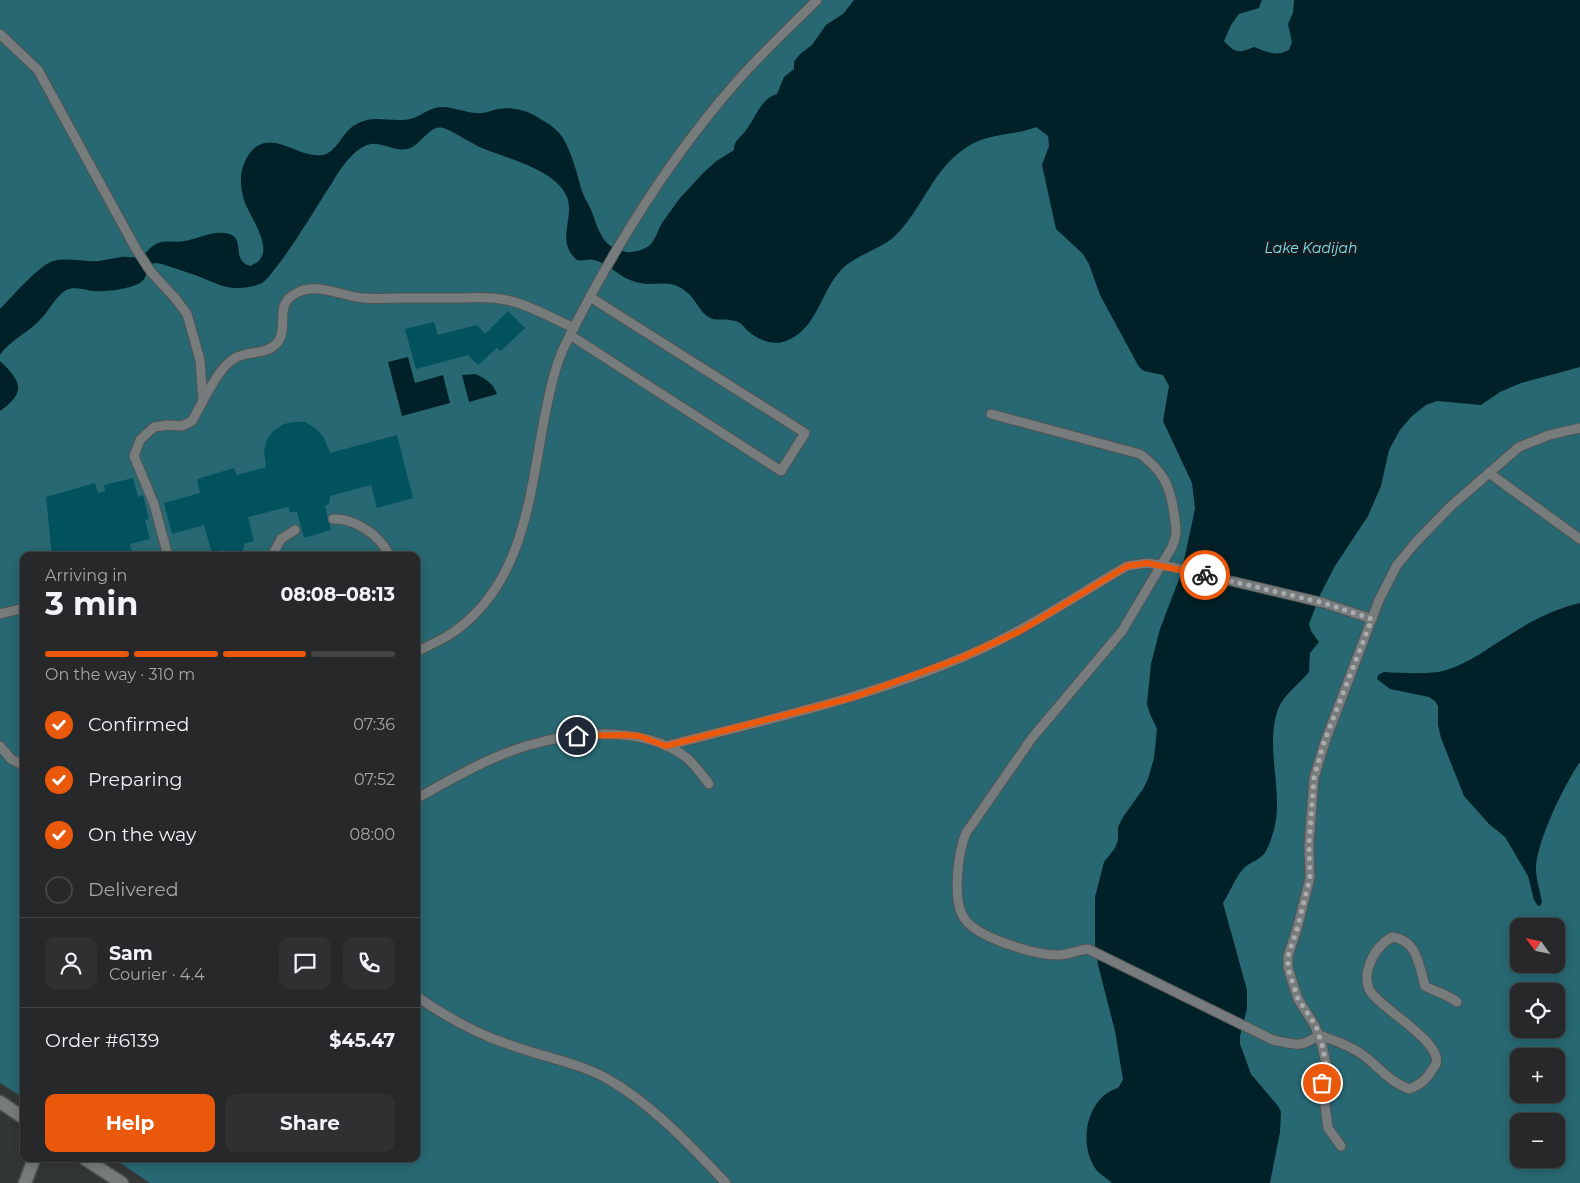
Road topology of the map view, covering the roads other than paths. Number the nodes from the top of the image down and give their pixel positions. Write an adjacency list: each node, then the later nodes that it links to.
1 (817, 0): 3 (lane)
2 (0, 34): 5 (lane)
3 (590, 297): 4 (lane); 4 (lane)
4 (572, 331): 5 (lane); 19 (lane)
5 (203, 401): 12 (lane)
6 (990, 414): 15 (lane)
7 (1580, 428): 8 (lane)
8 (1489, 474): 11 (lane); 18 (lane)
9 (333, 519): 14 (lane)
10 (295, 530): 13 (lane)
11 (1580, 539)
12 (167, 552)
13 (274, 552)
14 (388, 552)
15 (1160, 566): 18 (lane); 21 (lane); 27 (lane)
16 (20, 609): 17 (lane)
17 (0, 614)
18 (1372, 619): 27 (lane)
19 (420, 650)
20 (0, 746): 22 (lane)
21 (666, 746): 23 (lane); 24 (lane)
22 (20, 764)
23 (709, 784)
24 (420, 797)
25 (420, 999): 35 (lane)
26 (1457, 1002): 27 (lane)
27 (1319, 1035): 30 (lane)
28 (0, 1102): 29 (main road)
29 (20, 1115)
30 (1341, 1146)
31 (33, 1162): 33 (main road)
32 (90, 1162): 34 (main road)
33 (24, 1183)
34 (122, 1183)
35 (726, 1183)

